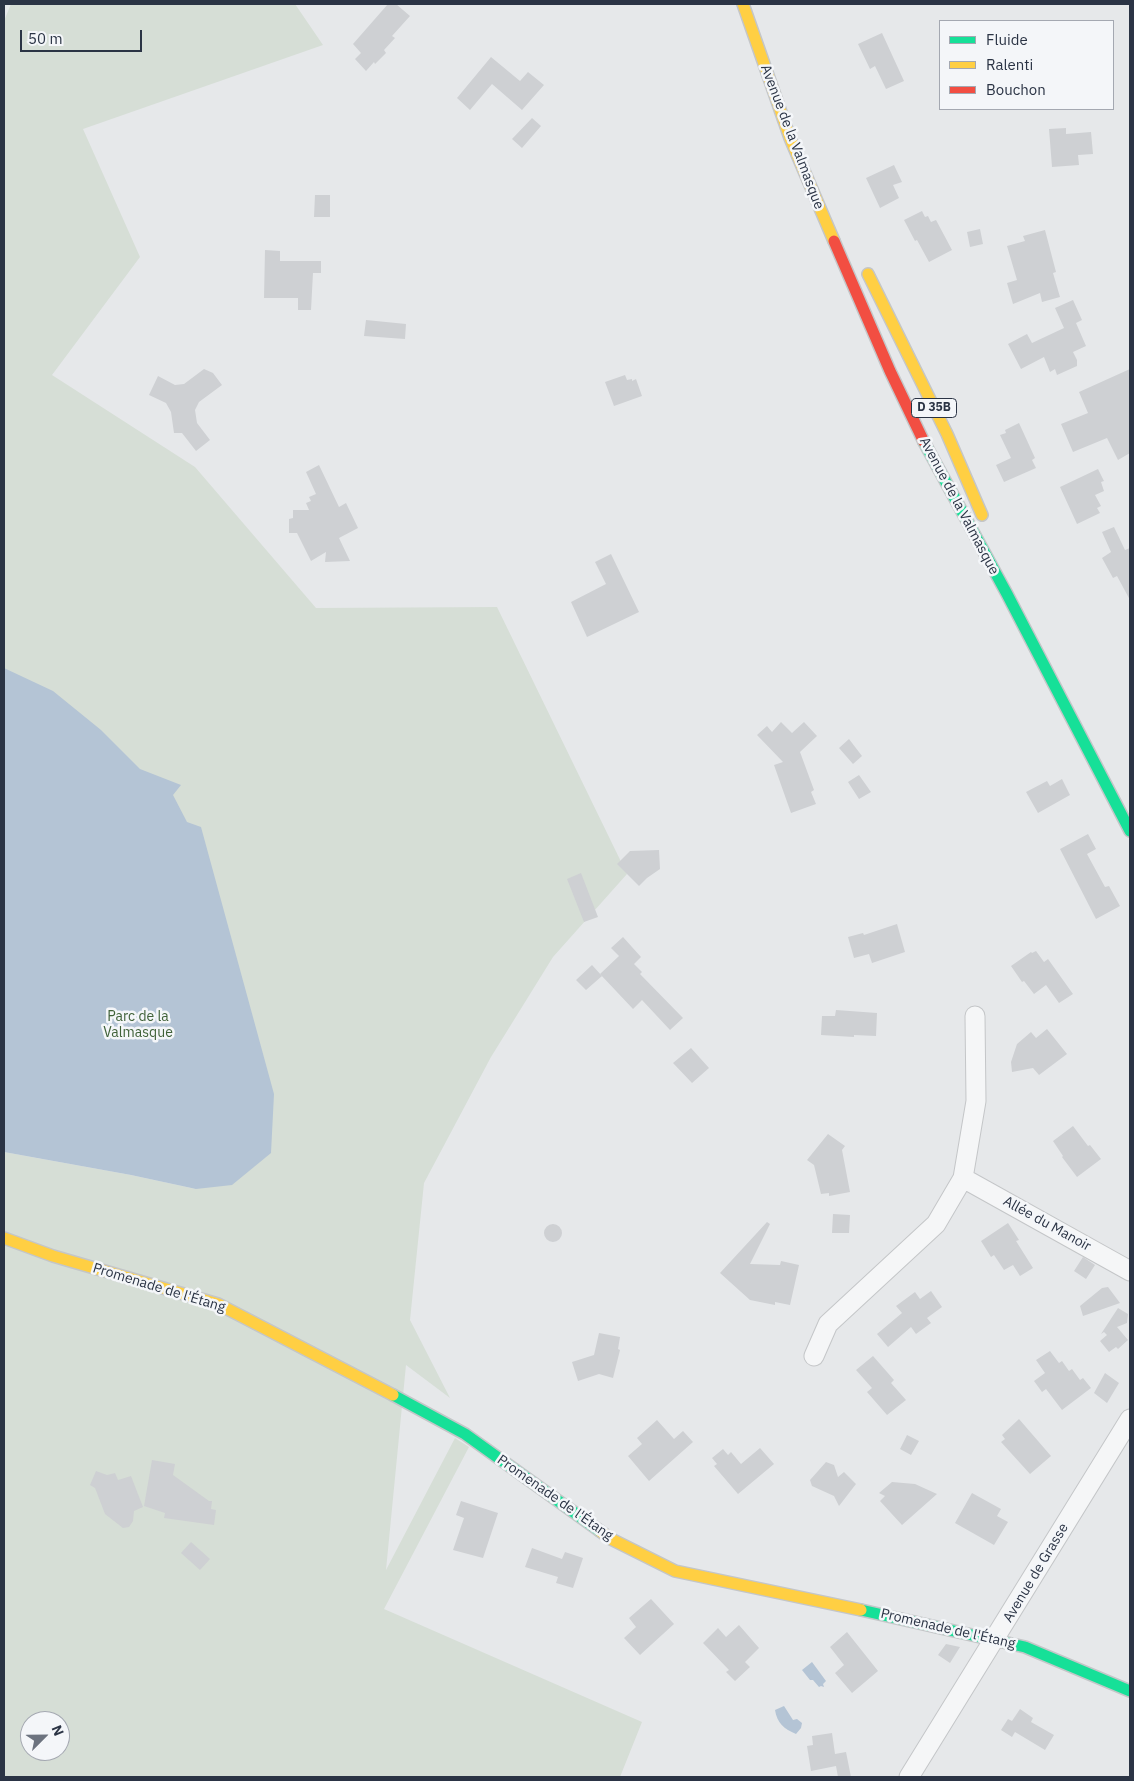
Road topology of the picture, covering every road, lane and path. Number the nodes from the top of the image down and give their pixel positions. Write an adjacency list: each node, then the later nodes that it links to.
1 (744, 4): 3 (street, Avenue de la Valmasque / D 35B)
2 (864, 265): 3 (street, Avenue de la Valmasque / D 35B)
3 (936, 439): 4 (street, Avenue de la Valmasque / D 35B); 5 (street, Avenue de la Valmasque / D 35B)
4 (988, 528)
5 (1130, 831)
6 (975, 1016): 7 (street)
7 (963, 1178): 9 (street, Allée du Manoir); 10 (street)
8 (4, 1238): 12 (street, Promenade de l'Étang)
9 (1130, 1271)
10 (814, 1356)
11 (1130, 1419): 12 (street, Avenue de Grasse)
12 (995, 1639): 13 (street, Promenade de l'Étang); 14 (street, Avenue de Grasse)
13 (1130, 1691)
14 (909, 1777)

